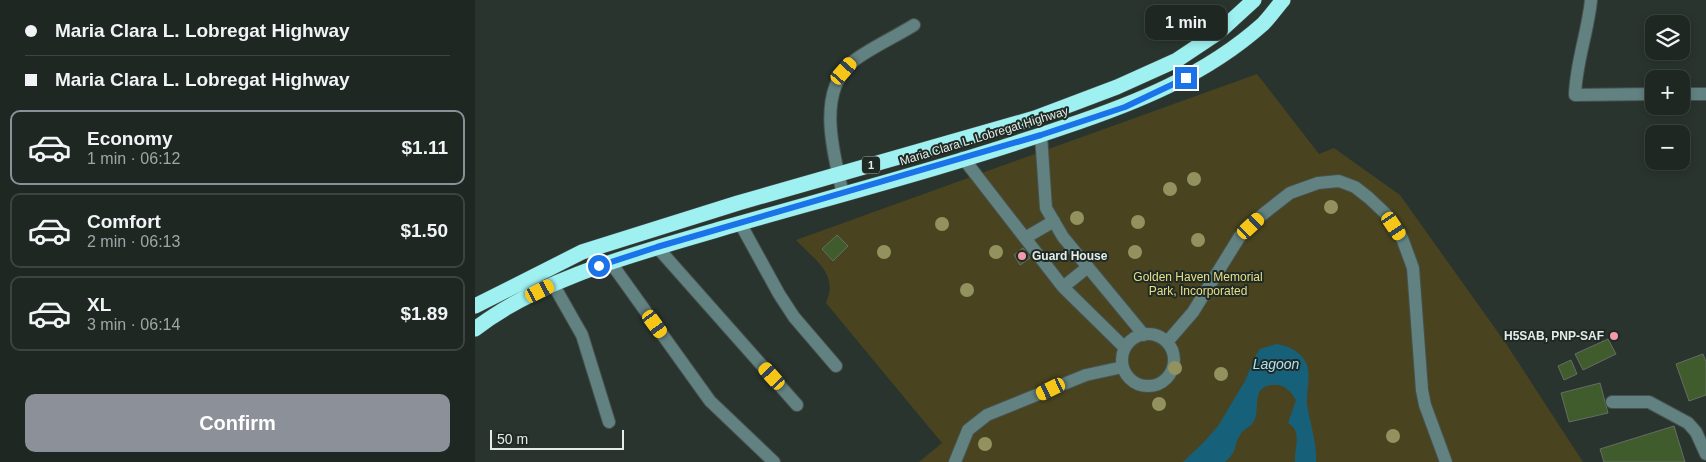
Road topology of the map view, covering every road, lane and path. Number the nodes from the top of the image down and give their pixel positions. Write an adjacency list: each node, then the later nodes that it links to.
1 (1255, 0): 5 (highway, Maria Clara L. Lobregat Highway / 1)
2 (1283, 0): 9 (highway, Maria Clara L. Lobregat Highway / 1)
3 (1591, 0): 6 (street)
4 (914, 25): 12 (street)
5 (1117, 87): 9 (highway); 12 (highway, Maria Clara L. Lobregat Highway / 1)
6 (1645, 94)
7 (1690, 94): 8 (street)
8 (1706, 94)
9 (1125, 107): 10 (highway, Maria Clara L. Lobregat Highway / 1)
10 (1041, 135): 11 (highway, Maria Clara L. Lobregat Highway / 1); 14 (street)
11 (963, 158): 13 (highway, Maria Clara L. Lobregat Highway / 1); 16 (street)
12 (838, 175): 13 (street); 20 (highway, Maria Clara L. Lobregat Highway / 1)
13 (843, 194): 15 (highway, Maria Clara L. Lobregat Highway / 1)
14 (1054, 221): 16 (street); 19 (street)
15 (740, 223): 17 (highway, Maria Clara L. Lobregat Highway / 1); 29 (street)
16 (1025, 238): 22 (street)
17 (657, 247): 18 (highway, Maria Clara L. Lobregat Highway / 1); 32 (street)
18 (611, 263): 21 (highway, Maria Clara L. Lobregat Highway / 1); 35 (street)
19 (1088, 267): 22 (street); 26 (street)
20 (518, 282): 23 (highway); 24 (highway, Maria Clara L. Lobregat Highway / 1)
21 (553, 284): 23 (highway, Maria Clara L. Lobregat Highway / 1); 33 (street)
22 (1063, 288): 28 (street)
23 (526, 298): 25 (highway, Maria Clara L. Lobregat Highway / 1)
24 (475, 306)
25 (475, 329)
26 (1144, 335): 27 (street); 28 (street)
27 (1167, 342): 30 (street); 37 (street)
28 (1125, 348): 30 (street)
29 (836, 366)
30 (1123, 367): 36 (street)
31 (1612, 402): 34 (street)
32 (797, 405)
33 (609, 422)
34 (1706, 454)
35 (773, 462)
36 (955, 462)
37 (1447, 462)

